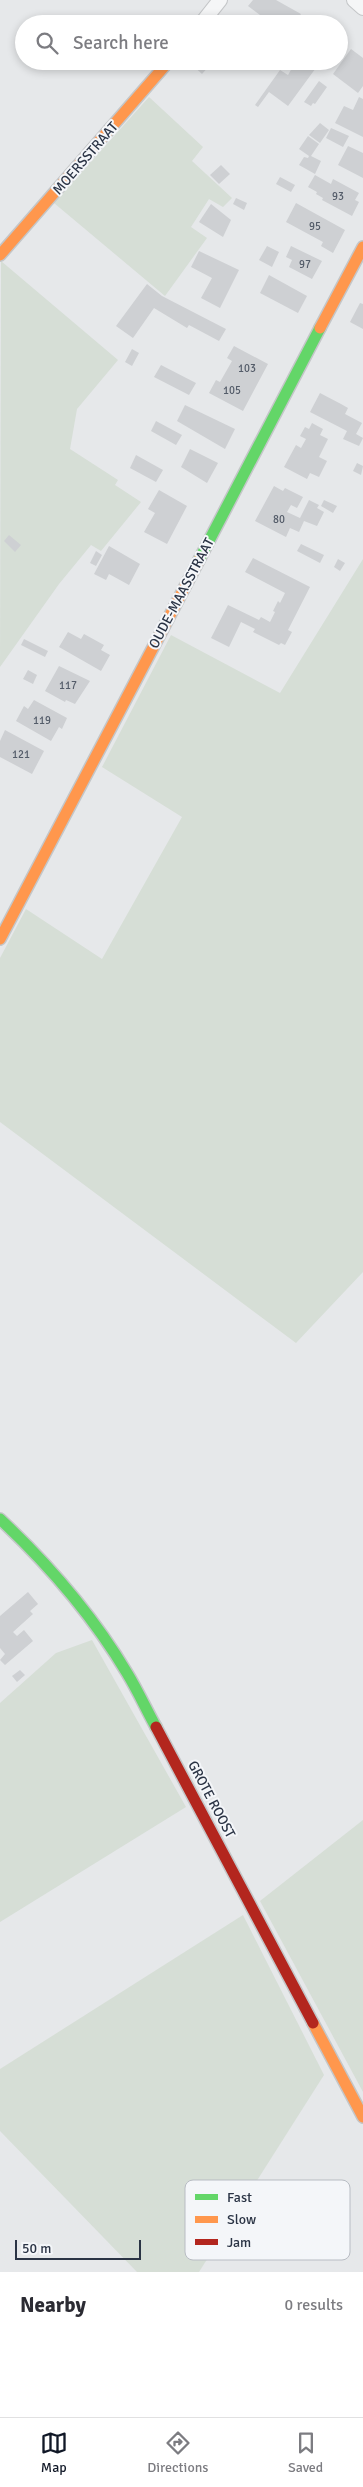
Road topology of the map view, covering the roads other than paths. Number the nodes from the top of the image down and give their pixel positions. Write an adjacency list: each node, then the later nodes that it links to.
1 (220, 0): 4 (street)
2 (354, 0): 3 (street)
3 (363, 8)
4 (208, 15)
5 (161, 70): 7 (street, MOERSSTRAAT)
6 (363, 247): 8 (street, OUDE-MAASSTRAAT)
7 (0, 255)
8 (0, 939)
9 (0, 1519): 10 (street, GROTE ROOST)
10 (363, 2117)

